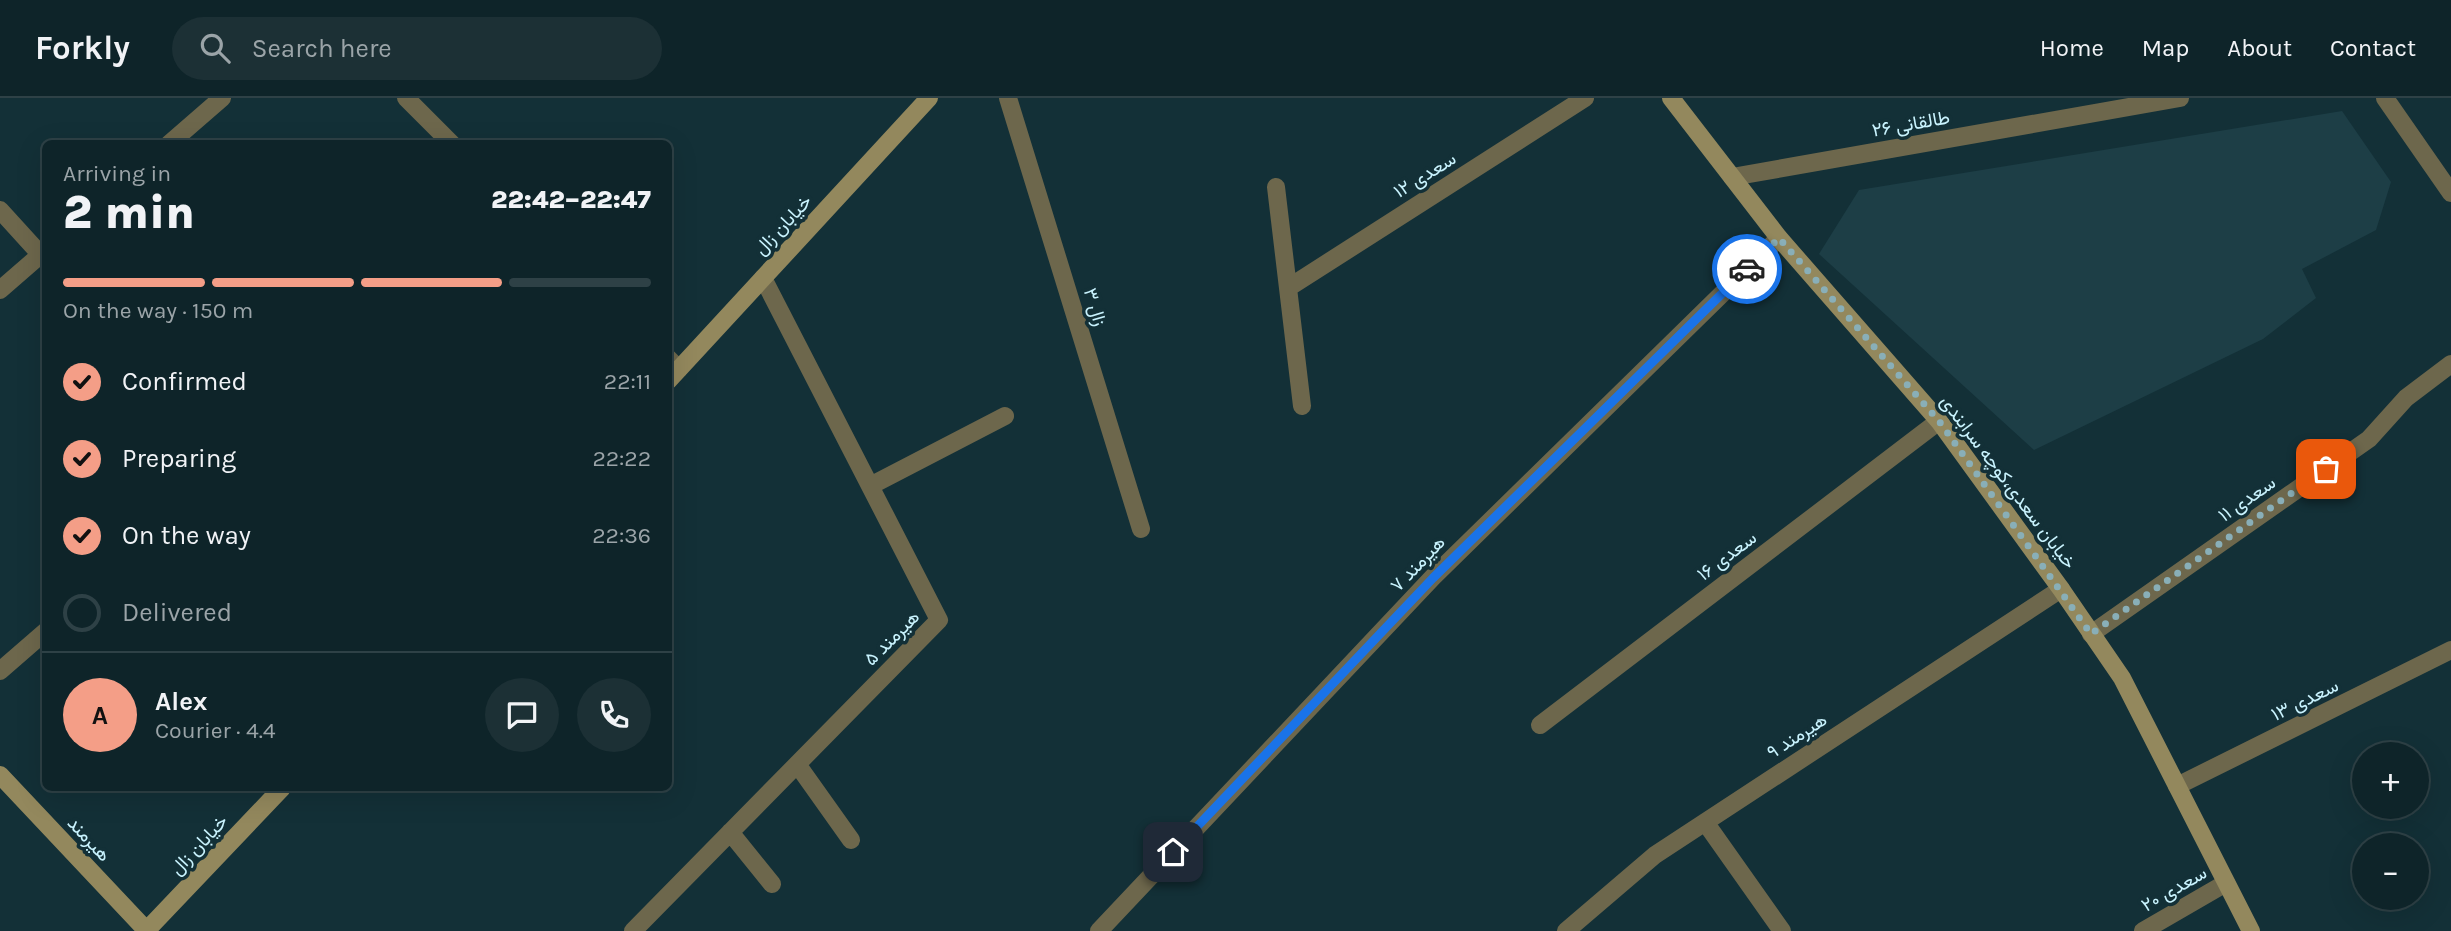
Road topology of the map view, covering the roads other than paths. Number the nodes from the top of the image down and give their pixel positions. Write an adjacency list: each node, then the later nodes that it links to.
1 (222, 98): 9 (street)
2 (406, 98): 10 (street)
3 (929, 98): 18 (street, خیابان زال)
4 (1008, 98): 27 (street, زال ۳)
5 (1586, 98): 19 (street, سعدی ۱۲)
6 (1671, 98): 11 (street, خیابان سعدی،کوچه سرابندی)
7 (2179, 98): 11 (street, طالقانی ۲۶)
8 (2385, 98): 13 (street)
9 (174, 140)
10 (448, 140)
11 (1732, 177): 15 (street, خیابان سعدی،کوچه سرابندی)
12 (1276, 187): 19 (street)
13 (2451, 193)
14 (0, 210): 16 (street)
15 (1779, 238): 25 (street, خیابان سعدی،کوچه سرابندی); 45 (street, هیرمند ٧)
16 (42, 251)
17 (42, 253): 20 (street)
18 (763, 278): 22 (street, خیابان زال); 26 (street, هیرمند ۵)
19 (1288, 288): 23 (street)
20 (0, 289)
21 (2451, 364): 30 (street, سعدی ۱۱)
22 (672, 369)
23 (1302, 406)
24 (1005, 416): 26 (street)
25 (1939, 421): 28 (street, خیابان سعدی،کوچه سرابندی); 33 (street, سعدی ۱۶)
26 (870, 486): 34 (street, هیرمند ۵)
27 (1141, 529)
28 (2061, 589): 30 (street, خیابان سعدی،کوچه سرابندی); 38 (street, هیرمند ٩)
29 (42, 634): 32 (street)
30 (2091, 634): 36 (street, خیابان سعدی،کوچه سرابندی)
31 (2451, 650): 36 (street, سعدی ۱۳)
32 (0, 671)
33 (1540, 725)
34 (797, 764): 39 (street, هیرمند ۵); 40 (street)
35 (0, 775): 43 (street, هیرمند)
36 (2177, 786): 41 (street, خیابان سعدی،کوچه سرابندی)
37 (279, 791): 43 (street, خیابان زال)
38 (1705, 822): 46 (street, هیرمند ٩); 47 (street)
39 (730, 832): 42 (street); 44 (street, هیرمند ۵)
40 (851, 840)
41 (2226, 883): 48 (street, سعدی ۲۰); 49 (street, خیابان سعدی،کوچه سرابندی)
42 (772, 884)
43 (147, 931)
44 (633, 931)
45 (1099, 931)
46 (1566, 931)
47 (1782, 931)
48 (2143, 931)
49 (2251, 931)

